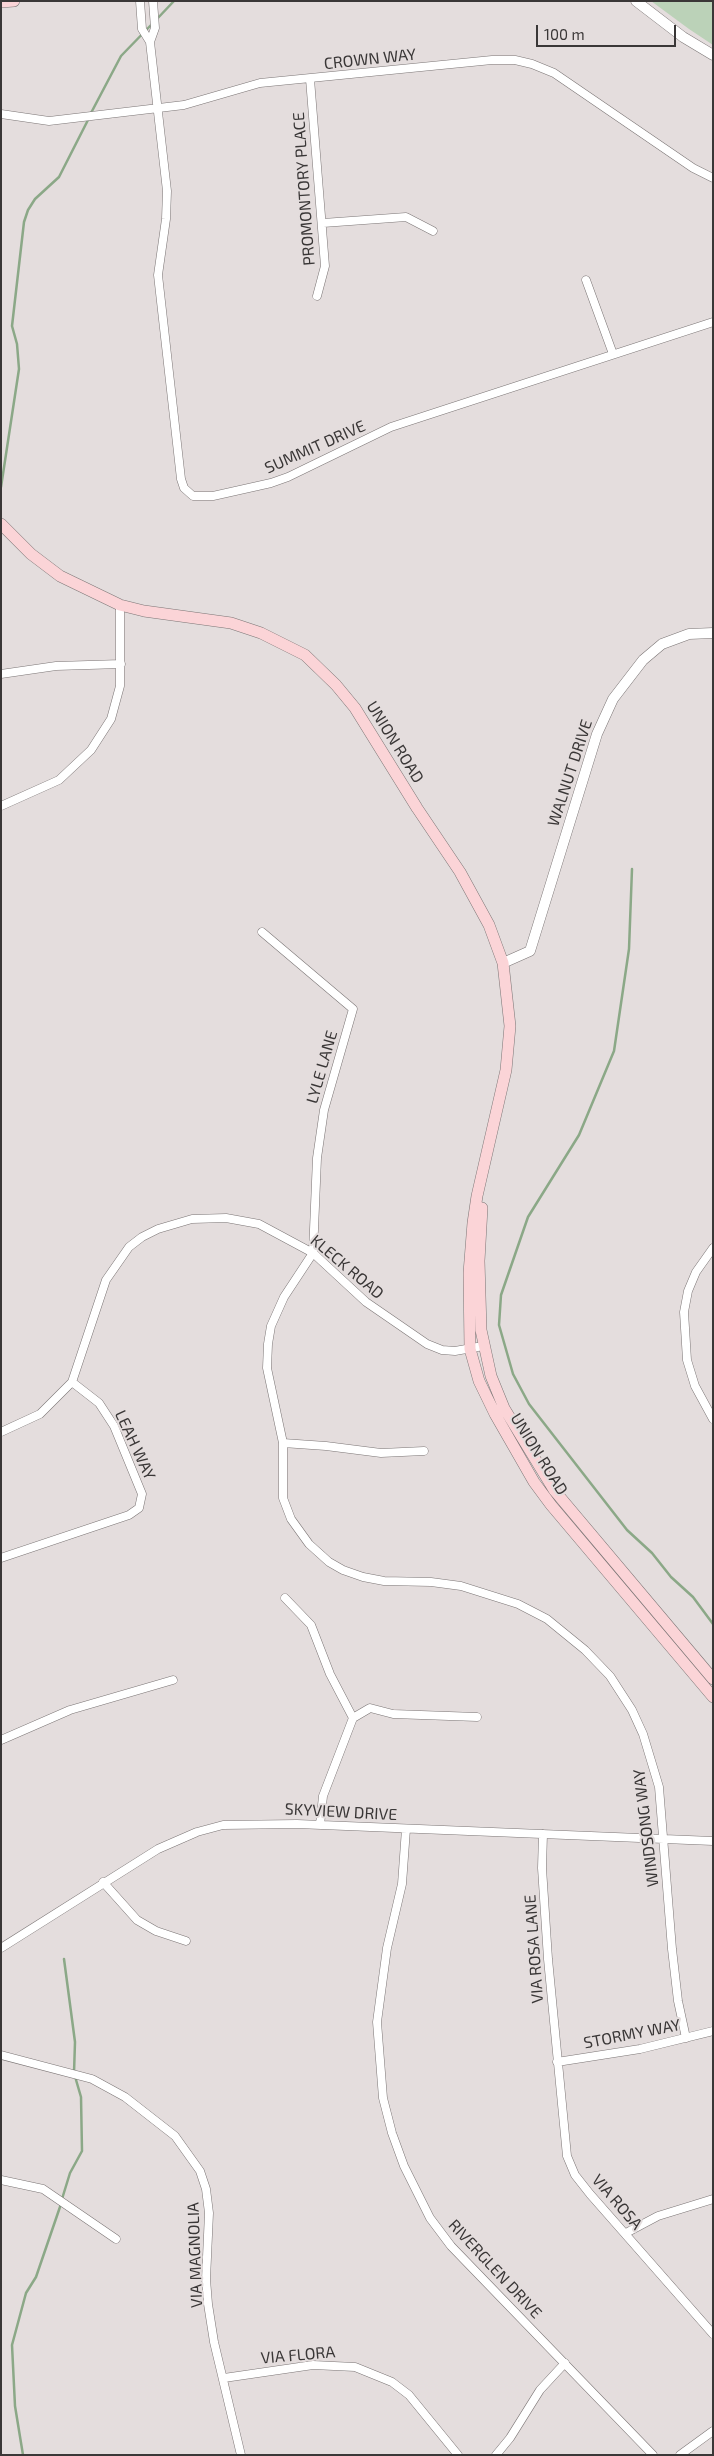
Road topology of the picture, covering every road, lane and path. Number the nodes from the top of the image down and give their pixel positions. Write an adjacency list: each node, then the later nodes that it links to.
1 (14, 1): 5 (main road)
2 (140, 1): 6 (street, SUMMIT DRIVE)
3 (153, 1): 6 (street, SUMMIT DRIVE)
4 (636, 1): 7 (street)
5 (1, 2)
6 (150, 42): 9 (street, SUMMIT DRIVE)
7 (713, 55)
8 (310, 79): 9 (street, CROWN WAY); 11 (street, CROWN WAY); 12 (street, PROMONTORY PLACE)
9 (156, 109): 10 (street, CROWN WAY); 17 (street, SUMMIT DRIVE)
10 (1, 114)
11 (713, 178)
12 (323, 223): 13 (street); 15 (street, PROMONTORY PLACE)
13 (433, 231)
14 (586, 280): 17 (street)
15 (317, 296)
16 (713, 322): 17 (street, SUMMIT DRIVE)
17 (613, 354)
18 (1, 524): 19 (main road, UNION ROAD)
19 (120, 605): 21 (street); 25 (main road, UNION ROAD)
20 (713, 633): 25 (street, WALNUT DRIVE)
21 (121, 664): 22 (street); 23 (street)
22 (1, 674)
23 (1, 806)
24 (262, 932): 28 (street, LYLE LANE)
25 (503, 963): 26 (main road, UNION ROAD)
26 (483, 1177): 29 (main road, UNION ROAD); 30 (main road, UNION ROAD)
27 (713, 1248): 32 (street)
28 (313, 1253): 30 (street, KLECK ROAD); 31 (street, KLECK ROAD); 34 (street, WINDSONG WAY)
29 (483, 1346): 30 (street, KLECK ROAD); 38 (main road, UNION ROAD)
30 (470, 1349): 40 (main road, UNION ROAD)
31 (72, 1382): 33 (street, KLECK ROAD); 36 (street, LEAH WAY)
32 (713, 1420)
33 (1, 1432)
34 (283, 1443): 35 (street); 47 (street, WINDSONG WAY)
35 (424, 1452)
36 (1, 1558)
37 (285, 1598): 42 (street)
38 (713, 1679)
39 (173, 1680): 43 (street)
40 (713, 1698)
41 (477, 1717): 42 (street)
42 (353, 1718): 44 (street)
43 (1, 1740)
44 (320, 1826): 45 (street, SKYVIEW DRIVE); 49 (street, SKYVIEW DRIVE)
45 (406, 1829): 46 (street, SKYVIEW DRIVE); 61 (street, RIVERGLEN DRIVE)
46 (543, 1834): 47 (street, SKYVIEW DRIVE); 55 (street, VIA ROSA LANE)
47 (664, 1840): 48 (street, SKYVIEW DRIVE); 53 (street, WINDSONG WAY)
48 (713, 1841)
49 (103, 1882): 50 (street); 51 (street, SKYVIEW DRIVE)
50 (186, 1941)
51 (1, 1948)
52 (713, 2031): 53 (street, STORMY WAY)
53 (686, 2038): 55 (street, STORMY WAY)
54 (1, 2055): 62 (street, VIA MAGNOLIA)
55 (557, 2062): 58 (street, VIA ROSA)
56 (1, 2180): 59 (street)
57 (713, 2199): 58 (street)
58 (626, 2233): 60 (street, VIA ROSA)
59 (116, 2239)
60 (713, 2334)
61 (565, 2363): 66 (street); 67 (street, RIVERGLEN DRIVE)
62 (224, 2378): 64 (street, VIA MAGNOLIA); 65 (street, VIA FLORA)
63 (713, 2431): 68 (street)
64 (241, 2455)
65 (458, 2455)
66 (496, 2455)
67 (653, 2455)
68 (680, 2455)

